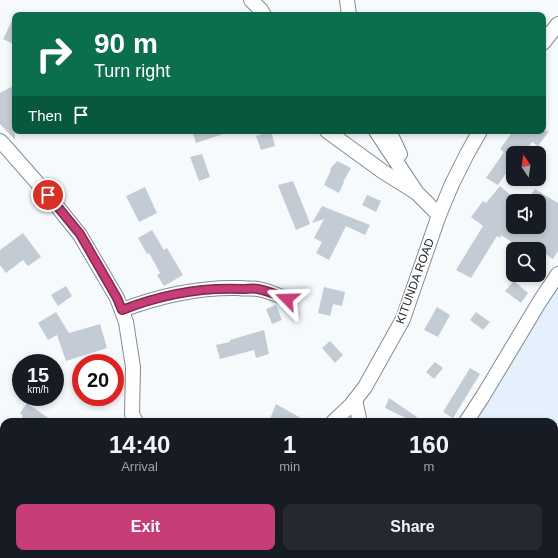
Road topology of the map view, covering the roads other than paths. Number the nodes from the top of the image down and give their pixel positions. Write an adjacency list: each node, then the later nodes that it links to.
1 (251, 0): 3 (street)
2 (347, 0): 4 (street)
3 (262, 12)
4 (349, 12)
5 (558, 24): 6 (street)
6 (546, 39)
7 (331, 134): 12 (street)
8 (378, 134): 12 (street)
9 (390, 134): 12 (street)
10 (478, 134): 13 (street, KITUNDA ROAD)
11 (0, 141): 16 (street)
12 (418, 192): 13 (street)
13 (439, 214): 17 (street, KITUNDA ROAD)
14 (558, 274): 21 (street)
15 (287, 299): 16 (street)
16 (122, 310): 18 (street)
17 (355, 400): 19 (street, KITUNDA ROAD); 20 (street)
18 (134, 418)
19 (337, 418)
20 (359, 418)
21 (469, 418)

